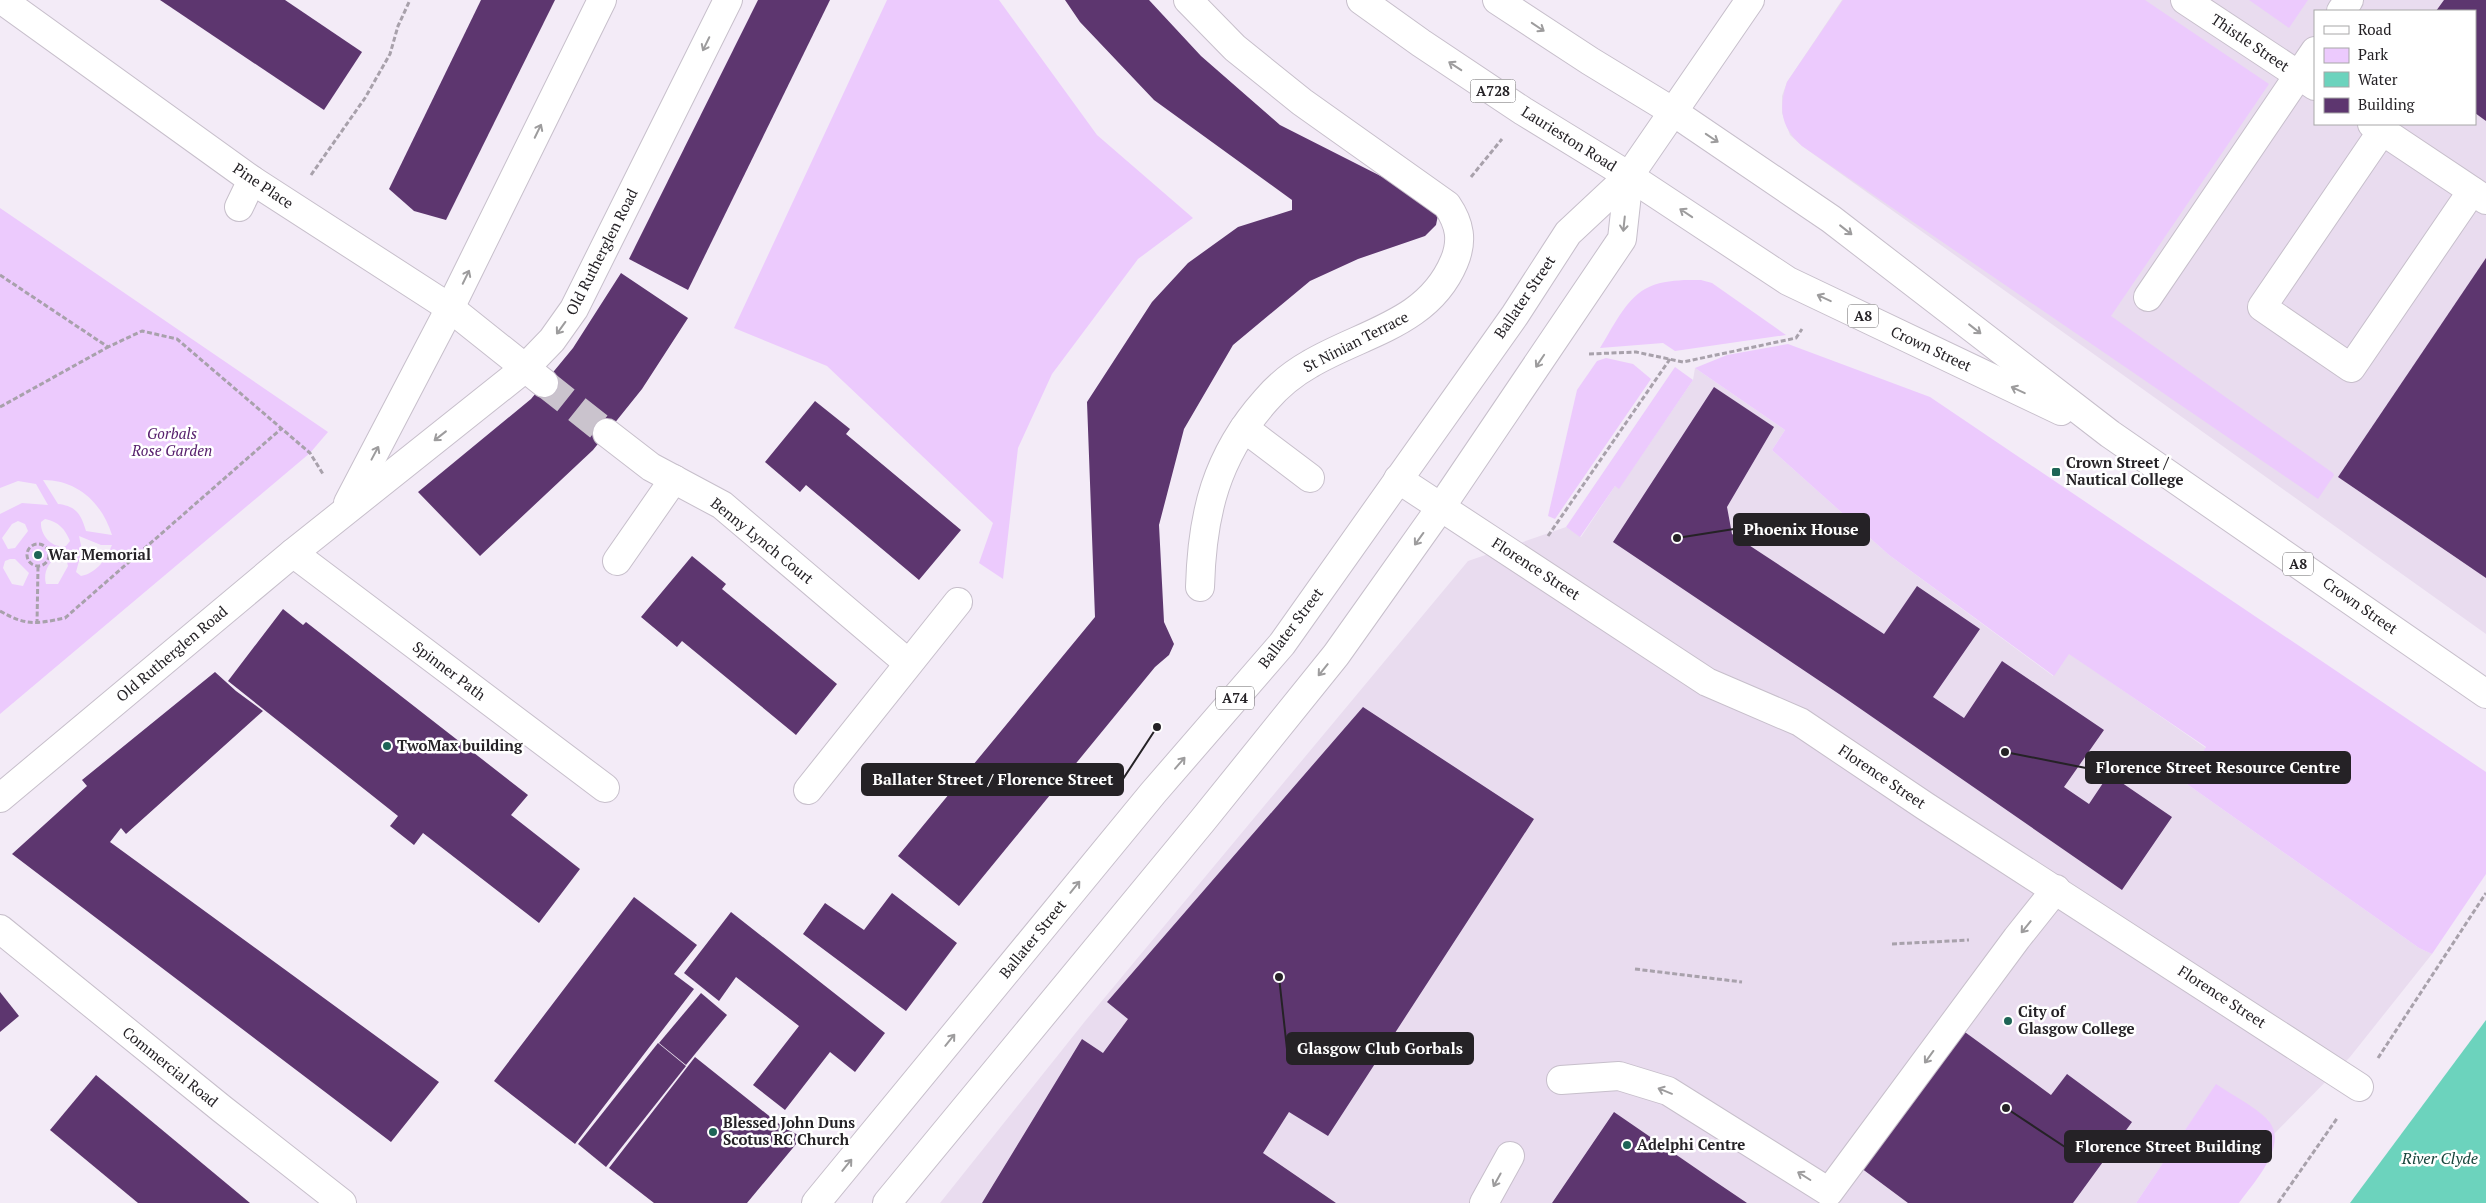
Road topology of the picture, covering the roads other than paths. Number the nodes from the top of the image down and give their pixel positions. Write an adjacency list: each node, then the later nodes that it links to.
1 (2, 0): 14 (street, Pine Place)
2 (602, 0): 18 (street, Old Rutherglen Road, one-way to 2)
3 (728, 0): 19 (street, Old Rutherglen Road, one-way to 19)
4 (1188, 0): 20 (street, St Ninian Terrace)
5 (1361, 0): 13 (street, Laurieston Road / A728, one-way to 5)
6 (1497, 0): 11 (street, one-way to 11)
7 (1750, 0): 11 (street, Ballater Street)
8 (2185, 0): 10 (street, Thistle Street)
9 (2314, 55): 10 (street)
10 (2307, 80): 17 (street)
11 (1672, 111): 13 (street, Ballater Street); 22 (street, Crown Street / A8, one-way to 22)
12 (2377, 127): 15 (street); 15 (street)
13 (1629, 176): 22 (street, Crown Street / A8, one-way to 13); 24 (street, Ballater Street / A74); 26 (street, Ballater Street, one-way to 26)
14 (252, 180): 16 (street); 18 (street, Pine Place)
15 (2479, 195)
16 (239, 207)
17 (2148, 297)
18 (450, 308): 19 (street, Pine Place); 27 (street, Old Rutherglen Road, one-way to 18)
19 (534, 376): 27 (street, Old Rutherglen Road, one-way to 27)
20 (1244, 428): 23 (street); 30 (street, St Ninian Terrace)
21 (607, 433): 25 (street, Benny Lynch Court)
22 (2110, 434): 33 (street, Crown Street / A8)
23 (1310, 478)
24 (1398, 479): 26 (street, Florence Street); 44 (street, Ballater Street / A74, one-way to 24)
25 (674, 480): 29 (street); 32 (street, Benny Lynch Court)
26 (1441, 507): 37 (street, Florence Street); 45 (street, Ballater Street, one-way to 45)
27 (344, 511): 28 (street, Old Rutherglen Road)
28 (293, 553): 34 (street, Spinner Path); 36 (street, Old Rutherglen Road)
29 (617, 561)
30 (1200, 588)
31 (958, 602): 32 (street)
32 (908, 663): 35 (street)
33 (2486, 694)
34 (605, 788)
35 (808, 790)
36 (0, 798)
37 (2056, 889): 40 (street, Florence Street); 42 (street, one-way to 42)
38 (0, 929): 43 (street, Commercial Road)
39 (1561, 1080): 42 (street, one-way to 39)
40 (2359, 1087)
41 (1510, 1156): 46 (street, one-way to 46)
42 (1838, 1197)
43 (342, 1203)
44 (816, 1203)
45 (887, 1203)
46 (1484, 1203)

